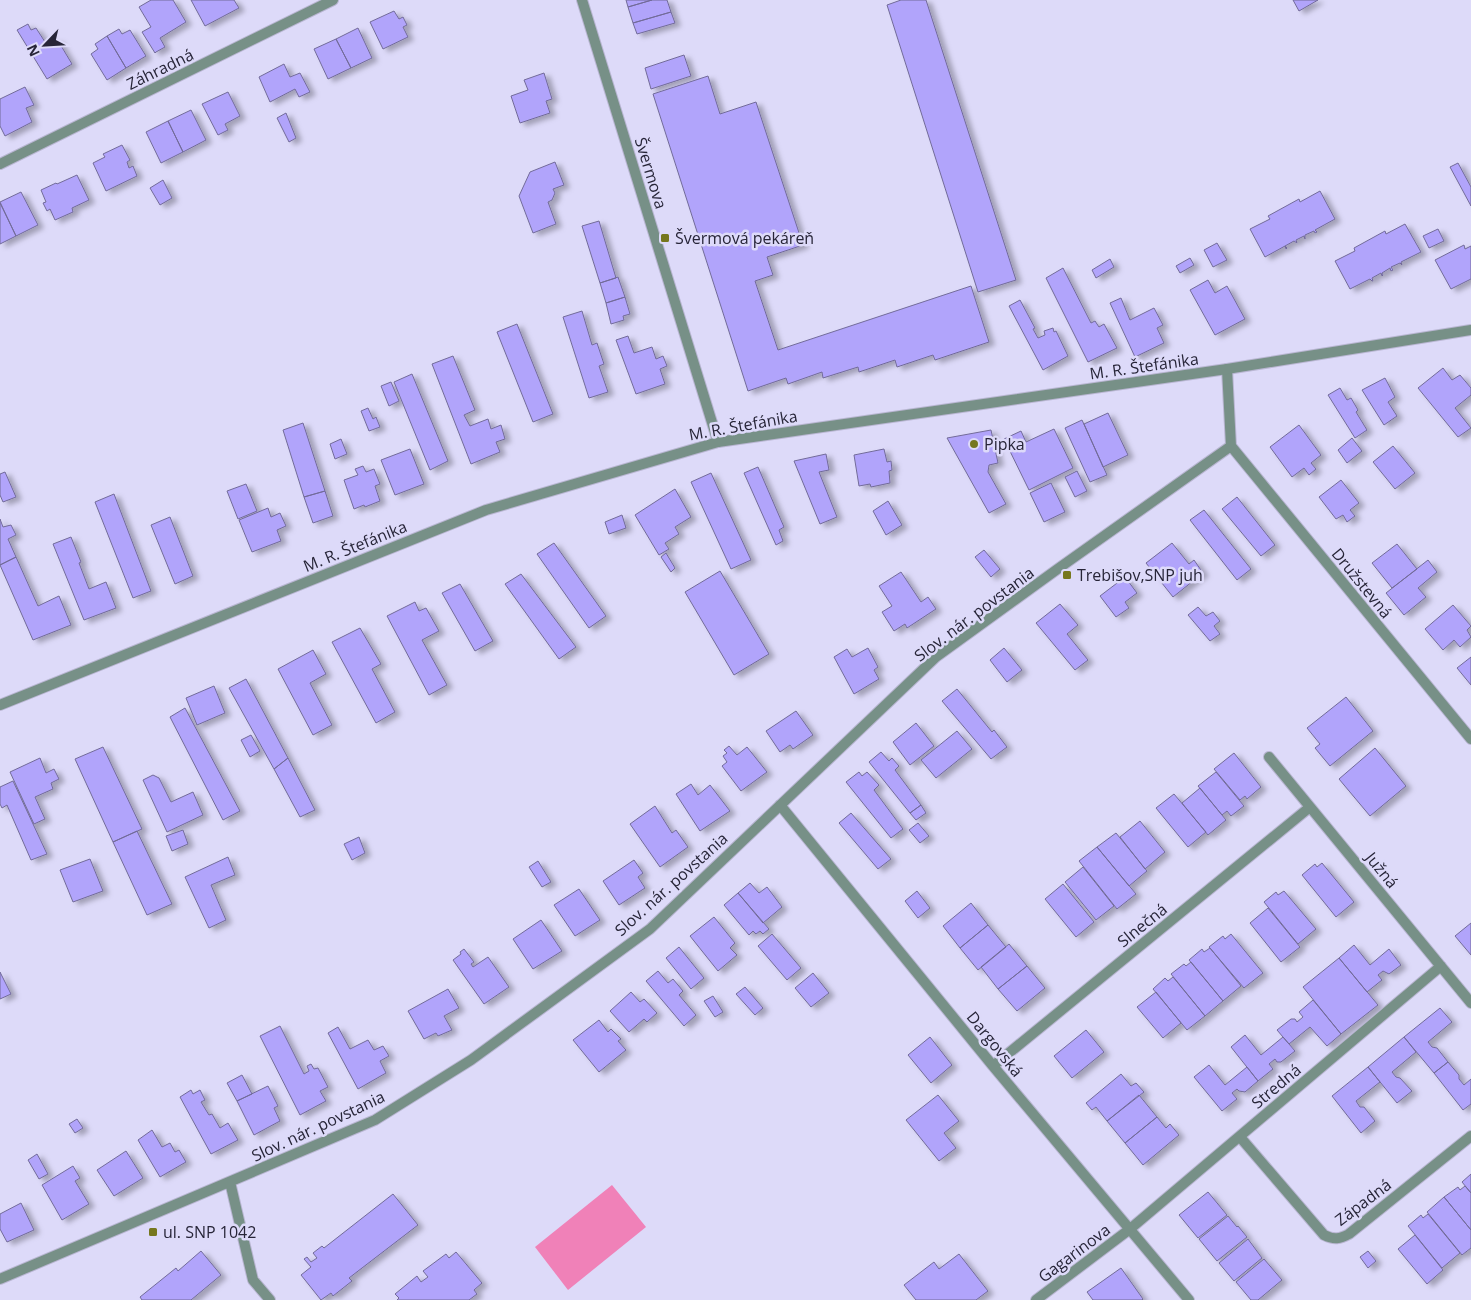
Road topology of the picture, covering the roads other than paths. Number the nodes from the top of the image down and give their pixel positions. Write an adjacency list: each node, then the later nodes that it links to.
1 (334, 0): 3 (street, Záhradná)
2 (582, 0): 6 (street, Švermova)
3 (0, 164)
4 (1471, 330): 5 (street, M. R. Štefánika)
5 (1227, 369): 6 (street, M. R. Štefánika); 7 (street)
6 (718, 442): 8 (street, M. R. Štefánika)
7 (1231, 446): 9 (street, Družstevná); 11 (street, Slov. nár. povstania)
8 (0, 705)
9 (1471, 739)
10 (1269, 757): 12 (street, Južná)
11 (780, 805): 15 (street, Dargovská); 18 (street, Slov. nár. povstania)
12 (1310, 807): 13 (street, Južná); 15 (street, Slnečná)
13 (1441, 966): 14 (street, Južná); 17 (street, Stredná)
14 (1471, 1002)
15 (993, 1066): 19 (street, Dargovská)
16 (1471, 1136): 17 (street, Západná)
17 (1240, 1137): 19 (street, Stredná)
18 (230, 1182): 20 (street, Slov. nár. povstania); 21 (street)
19 (1130, 1229): 22 (street, Gagarinova); 23 (street, Dargovská)
20 (0, 1279)
21 (270, 1300)
22 (1036, 1300)
23 (1189, 1300)

